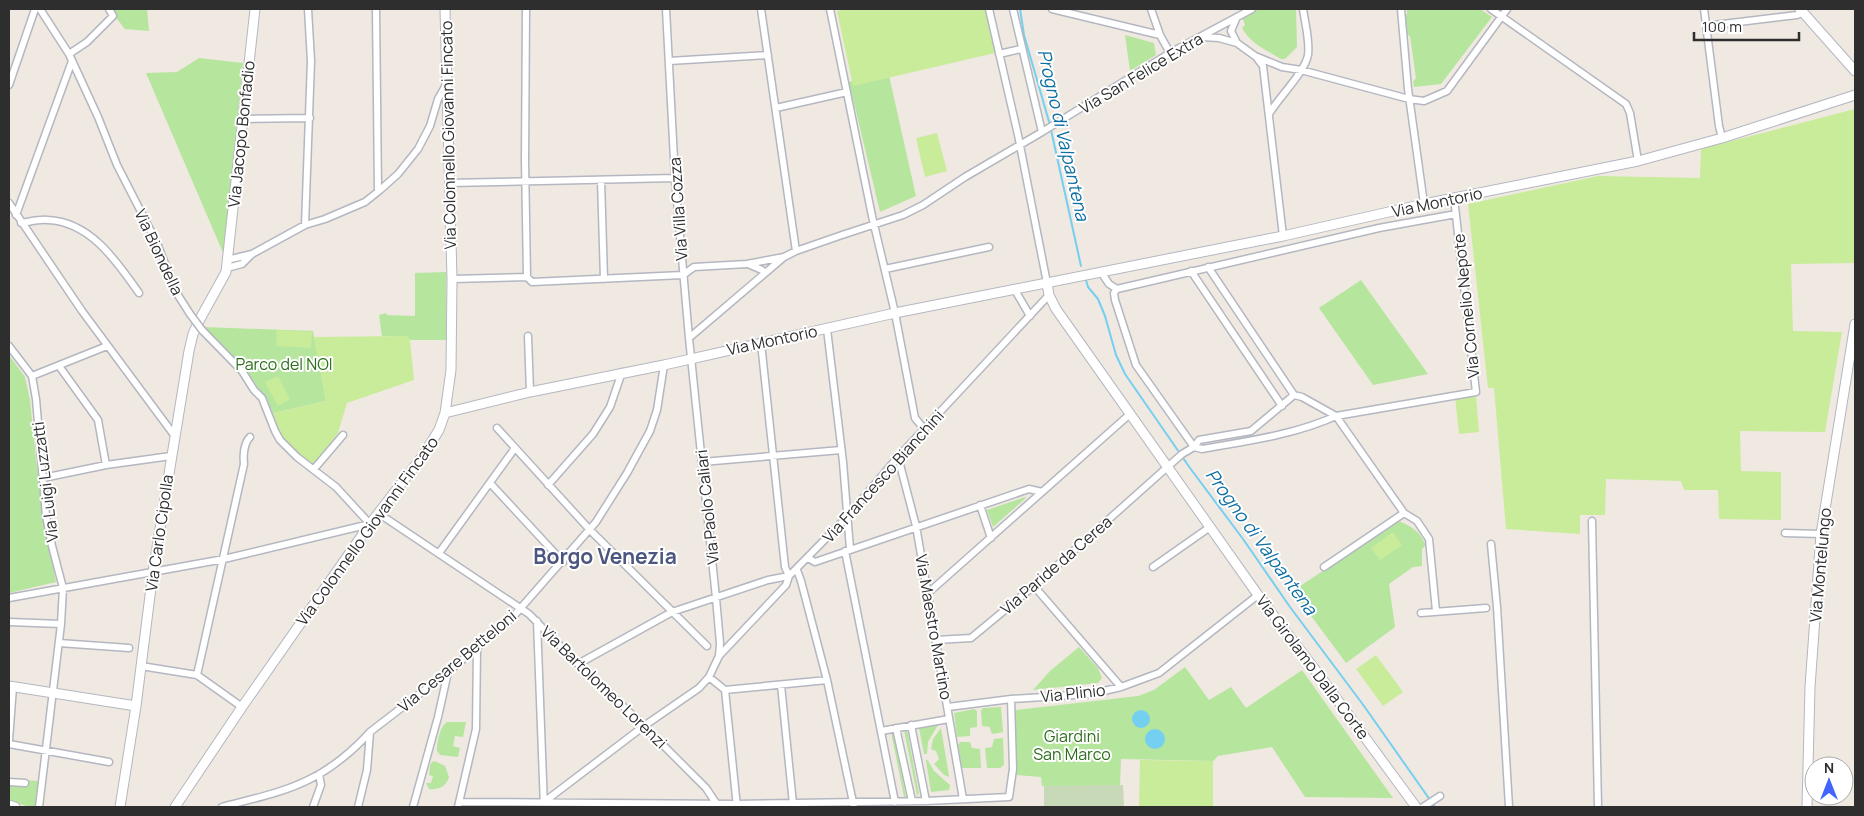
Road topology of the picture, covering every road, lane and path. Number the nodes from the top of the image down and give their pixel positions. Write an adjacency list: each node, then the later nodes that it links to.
1 (35, 9): 38 (street)
2 (40, 9): 34 (street, Via Biondella)
3 (109, 9): 34 (street)
4 (255, 9): 46 (street, Via Jacopo Bonfadio)
5 (308, 9): 45 (street)
6 (376, 9): 55 (street)
7 (445, 9): 39 (street, Via Colonnello Giovanni Fincato)
8 (526, 9): 52 (street)
9 (666, 9): 35 (street, Via Villa Cozza)
10 (761, 9): 32 (street)
11 (830, 9): 40 (street)
12 (988, 9): 31 (street)
13 (1013, 9): 29 (street)
14 (1052, 9): 26 (street)
15 (1151, 9): 26 (street)
16 (1252, 9): 24 (street, Via San Felice Extra)
17 (1303, 9): 36 (street)
18 (1400, 9): 42 (street)
19 (1492, 9): 23 (street)
20 (1507, 9): 23 (street)
21 (1704, 9): 25 (street)
22 (1801, 10): 25 (street); 37 (street)
23 (1501, 16): 42 (street); 50 (street)
24 (1237, 18): 27 (street, Via San Felice Extra); 28 (street)
25 (1706, 26): 48 (street)
26 (1160, 34): 30 (street)
27 (1201, 37): 28 (street); 30 (street, Via San Felice Extra)
28 (1237, 43): 33 (street)
29 (1021, 48): 31 (street); 47 (street)
30 (1170, 53): 47 (street, Via San Felice Extra)
31 (999, 54): 49 (street)
32 (768, 55): 35 (street); 43 (street)
33 (1256, 56): 36 (street); 44 (street)
34 (71, 58): 60 (street); 118 (street, Via Biondella, bridge)
35 (669, 61): 51 (street, Via Villa Cozza)
36 (1301, 70): 42 (street); 44 (street)
37 (1855, 72)
38 (9, 85)
39 (446, 85): 54 (street, Via Colonnello Giovanni Fincato); 55 (street)
40 (847, 92): 43 (street); 62 (street)
41 (1855, 96): 48 (street, Via Montorio)
42 (1409, 99): 58 (street)
43 (776, 108): 66 (street)
44 (1269, 114): 64 (street)
45 (310, 118): 46 (street); 63 (street)
46 (244, 119): 68 (street, Via Jacopo Bonfadio)
47 (1043, 132): 49 (street, Via San Felice Extra)
48 (1722, 138): 50 (street, Via Montorio)
49 (1020, 145): 62 (street, Via San Felice Extra); 79 (street)
50 (1638, 161): 56 (street, Via Montorio)
51 (675, 178): 53 (street); 75 (street, Via Villa Cozza)
52 (525, 180): 53 (street); 54 (street); 76 (street)
53 (601, 180): 78 (street)
54 (449, 183): 77 (street, Via Colonnello Giovanni Fincato)
55 (378, 191): 63 (street)
56 (1454, 198): 58 (street, Via Montorio); 59 (street, Via Cornelio Nepote)
57 (9, 203): 60 (street)
58 (1424, 204): 64 (street, Via Montorio)
59 (1456, 214): 70 (street, Via Montorio); 103 (street, Via Cornelio Nepote)
60 (16, 215): 61 (street)
61 (21, 223): 82 (street); 92 (street)
62 (874, 224): 66 (street, Via San Felice Extra); 71 (street)
63 (305, 225): 68 (street)
64 (1283, 236): 73 (street, Via Montorio)
65 (990, 247): 71 (street)
66 (796, 251): 67 (street, Via San Felice Extra)
67 (784, 257): 69 (street); 74 (street, Via San Felice Extra)
68 (227, 264): 106 (street, Via Carlo Cipolla)
69 (747, 264): 74 (street); 75 (street)
70 (1208, 267): 72 (street, Via Montorio); 99 (street)
71 (884, 269): 84 (street)
72 (1191, 271): 80 (street, Via Montorio); 100 (street)
73 (1101, 272): 79 (street, Via Montorio); 80 (street)
74 (765, 273): 89 (street, Via San Felice Extra)
75 (683, 275): 78 (street); 89 (street, Via Villa Cozza)
76 (527, 277): 77 (street); 78 (street)
77 (452, 279): 101 (street, Via Colonnello Giovanni Fincato)
78 (604, 279)
79 (1047, 283): 81 (street, Via Montorio); 83 (street, Via Girolamo Dalla Corte)
80 (1117, 289): 110 (street)
81 (1014, 290): 84 (street, Via Montorio); 85 (street)
82 (139, 293)
83 (1049, 295): 85 (street, Via Francesco Bianchini); 102 (street, Via Girolamo Dalla Corte)
84 (895, 313): 87 (street, Via Montorio); 105 (street)
85 (1030, 316): 105 (street, Via Francesco Bianchini)
86 (1855, 324): 133 (street, Via Montelungo)
87 (827, 329): 90 (street, Via Montorio); 111 (street)
88 (528, 336): 98 (street)
89 (689, 338): 93 (street, Via Villa Cozza)
90 (760, 343): 93 (street, Via Montorio); 113 (street)
91 (9, 346): 97 (street, Via Luigi Luzzatti)
92 (107, 346): 95 (street); 106 (street)
93 (691, 358): 94 (street, Via Montorio); 115 (street, Via Paolo Caliari)
94 (664, 364): 96 (street, Via Montorio); 131 (street, Via Cesare Betteloni)
95 (59, 366): 97 (street); 116 (street)
96 (622, 372): 98 (street, Via Montorio); 121 (street)
97 (32, 376): 119 (street, Via Luigi Luzzatti)
98 (530, 392): 101 (street, Via Montorio)
99 (1294, 395): 100 (street, Via Paride da Cerea); 103 (street)
100 (1282, 406): 110 (street, Via Paride da Cerea)
101 (445, 413): 125 (street, Via Colonnello Giovanni Fincato)
102 (1130, 414): 117 (street, Via Girolamo Dalla Corte); 122 (street)
103 (1336, 416): 110 (street); 124 (street)
104 (497, 428): 109 (street)
105 (925, 430): 114 (street, Via Francesco Bianchini)
106 (174, 435): 112 (street, Via Carlo Cipolla)
107 (343, 435): 118 (street)
108 (250, 437): 139 (street)
109 (515, 448): 120 (street); 121 (street)
110 (1194, 448): 117 (street, Via Paride da Cerea)
111 (841, 450): 113 (street); 126 (street)
112 (171, 456): 116 (street); 144 (street, Via Carlo Cipolla)
113 (772, 457): 115 (street); 145 (street)
114 (898, 457): 126 (street, Via Francesco Bianchini); 129 (street, Via Maestro Martino)
115 (702, 462): 151 (street, Via Paolo Caliari)
116 (106, 465): 119 (street)
117 (1167, 467): 130 (street, Via Girolamo Dalla Corte); 146 (street, Via Paride da Cerea)
118 (314, 469): 128 (street, Via Biondella)
119 (43, 478): 147 (street, Via Luigi Luzzatti)
120 (490, 483): 137 (street); 140 (street)
121 (548, 485): 131 (street)
122 (1042, 492): 123 (street); 134 (street)
123 (980, 505): 129 (street); 134 (street)
124 (1404, 513): 142 (street); 155 (street)
125 (378, 514): 128 (street, Via Colonnello Giovanni Fincato); 137 (street, Via Bartolomeo Lorenzi)
126 (847, 517): 136 (street); 138 (street, Via Francesco Bianchini)
127 (1592, 521): 220 (street)
128 (370, 524): 139 (street); 179 (street, Via Colonnello Giovanni Fincato)
129 (916, 526): 136 (street); 148 (street, Via Maestro Martino)
130 (1210, 527): 141 (street); 149 (street, Via Girolamo Dalla Corte)
131 (590, 530): 140 (street, Via Cesare Betteloni); 154 (street)
132 (1785, 533): 133 (street)
133 (1821, 534): 221 (street, Via Montelungo)
134 (991, 538): 148 (street)
135 (1491, 544): 219 (street)
136 (848, 550): 138 (street); 185 (street)
137 (439, 553): 152 (street, Via Bartolomeo Lorenzi)
138 (808, 558): 143 (street, Via Francesco Bianchini)
139 (224, 559): 144 (street); 169 (street)
140 (563, 562): 152 (street, Via Cesare Betteloni)
141 (1153, 567)
142 (1324, 568)
143 (796, 570): 145 (street, Via Francesco Bianchini); 171 (street)
144 (153, 572): 147 (street); 167 (street, Via Carlo Cipolla)
145 (789, 576): 151 (street); 165 (street, Via Francesco Bianchini)
146 (1034, 586): 160 (street, Via Paride da Cerea); 174 (street)
147 (63, 588): 150 (street); 159 (street, Via Luigi Luzzatti)
148 (927, 594): 160 (street, Via Maestro Martino)
149 (1258, 594): 174 (street, Via Plinio); 217 (street, Via Girolamo Dalla Corte)
150 (9, 598)
151 (716, 598): 154 (street); 165 (street, Via Paolo Caliari)
152 (522, 608): 157 (street, Via Bartolomeo Lorenzi); 164 (street, Via Cesare Betteloni)
153 (1486, 608): 155 (street)
154 (672, 612): 162 (street); 166 (street)
155 (1436, 612): 156 (street)
156 (1421, 613)
157 (537, 621): 166 (street, Via Bartolomeo Lorenzi); 203 (street)
158 (9, 622): 159 (street)
159 (61, 624): 161 (street, Via Luigi Luzzatti)
160 (936, 640): 180 (street, Via Maestro Martino)
161 (59, 643): 163 (street); 176 (street, Via Luigi Luzzatti)
162 (707, 646)
163 (129, 648)
164 (478, 648): 168 (street, Via Cesare Betteloni); 199 (street)
165 (720, 656): 170 (street, Via Francesco Bianchini)
166 (578, 664): 183 (street, Via Bartolomeo Lorenzi)
167 (141, 666): 169 (street); 178 (street, Via Carlo Cipolla)
168 (448, 672): 186 (street, Via Cesare Betteloni); 215 (street)
169 (197, 675): 179 (street)
170 (709, 676): 175 (street); 183 (street, Via Francesco Bianchini)
171 (827, 680): 172 (street); 204 (street)
172 (782, 685): 175 (street); 200 (street)
173 (11, 686): 176 (street); 187 (street)
174 (1121, 687): 177 (street, Via Plinio)
175 (725, 690): 207 (street)
176 (53, 693): 178 (street); 189 (street, Via Luigi Luzzatti)
177 (1012, 699): 180 (street, Via Plinio); 195 (street)
178 (136, 706): 210 (street, Via Carlo Cipolla)
179 (242, 707): 211 (street, Via Colonnello Giovanni Fincato)
180 (948, 707): 181 (street, Via Maestro Martino)
181 (949, 719): 182 (street); 195 (street, Via Maestro Martino)
182 (911, 725): 184 (street); 197 (street)
183 (644, 726): 203 (street, Via Francesco Bianchini); 206 (street, Via Bartolomeo Lorenzi)
184 (896, 728): 185 (street); 196 (street)
185 (881, 731): 198 (street)
186 (370, 732): 191 (street, Via Cesare Betteloni); 214 (street)
187 (9, 740)
188 (9, 744): 189 (street)
189 (47, 750): 190 (street); 209 (street, Via Luigi Luzzatti)
190 (109, 762)
191 (319, 774): 212 (street, Via Cesare Betteloni); 213 (street)
192 (9, 782): 193 (street)
193 (24, 783)
194 (1440, 796): 218 (street)
195 (960, 799): 197 (street); 216 (street, Via Maestro Martino)
196 (912, 801): 197 (street); 198 (street)
197 (926, 801)
198 (895, 802): 204 (street)
199 (459, 804): 202 (street)
200 (793, 804): 204 (street); 207 (street)
201 (9, 805): 208 (street)
202 (511, 805): 203 (street)
203 (544, 805): 205 (street)
204 (854, 805)
205 (640, 806): 206 (street)
206 (718, 806): 207 (street)
207 (736, 806)
208 (15, 807)
209 (39, 807)
210 (120, 807)
211 (175, 807)
212 (222, 807)
213 (312, 807)
214 (358, 807)
215 (413, 807)
216 (958, 807)
217 (1416, 807)
218 (1423, 807)
219 (1508, 807)
220 (1598, 807)
221 (1807, 807)

